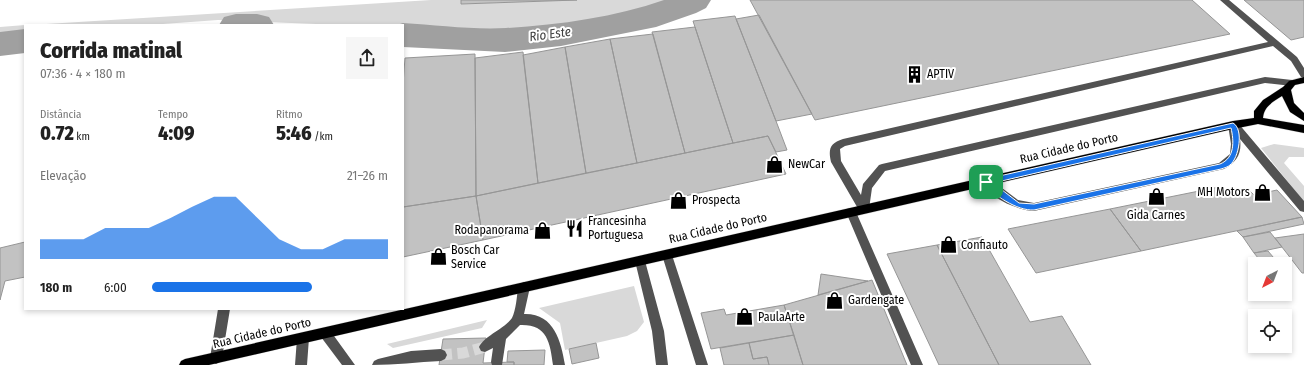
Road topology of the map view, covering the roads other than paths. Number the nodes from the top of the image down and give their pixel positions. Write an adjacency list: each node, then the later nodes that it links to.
1 (1224, 0): 2 (street)
2 (1274, 43): 3 (street); 14 (street)
3 (1294, 59): 4 (street); 5 (street)
4 (1304, 61)
5 (1304, 75)
6 (1304, 80): 7 (main road)
7 (1289, 86): 8 (main road); 9 (main road); 14 (street)
8 (1304, 118)
9 (1258, 121): 10 (main road, Rua Cidade do Porto); 11 (main road, Rua Cidade do Porto)
10 (1233, 125): 12 (main road, Rua Cidade do Porto); 12 (street); 13 (street)
11 (1304, 129)
12 (986, 182): 14 (main road, Rua Cidade do Porto)
13 (1304, 208)
14 (864, 209): 15 (main road, Rua Cidade do Porto)
15 (851, 212): 16 (main road, Rua Cidade do Porto); 35 (street)
16 (667, 255): 17 (main road, Rua Cidade do Porto); 34 (street)
17 (640, 261): 18 (main road, Rua Cidade do Porto); 33 (street)
18 (524, 287): 20 (street); 21 (main road, Rua Cidade do Porto)
19 (224, 310): 26 (street)
20 (517, 320): 22 (street); 32 (street)
21 (325, 333): 23 (main road, Rua Cidade do Porto); 30 (street)
22 (500, 337): 24 (street); 27 (street)
23 (303, 338): 26 (main road, Rua Cidade do Porto); 29 (street)
24 (485, 347)
25 (440, 355): 31 (street)
26 (216, 358): 28 (main road, Rua Cidade do Porto)
27 (497, 362)
28 (185, 365)
29 (301, 365)
30 (348, 365)
31 (378, 365)
32 (559, 365)
33 (662, 365)
34 (702, 365)
35 (917, 365)

